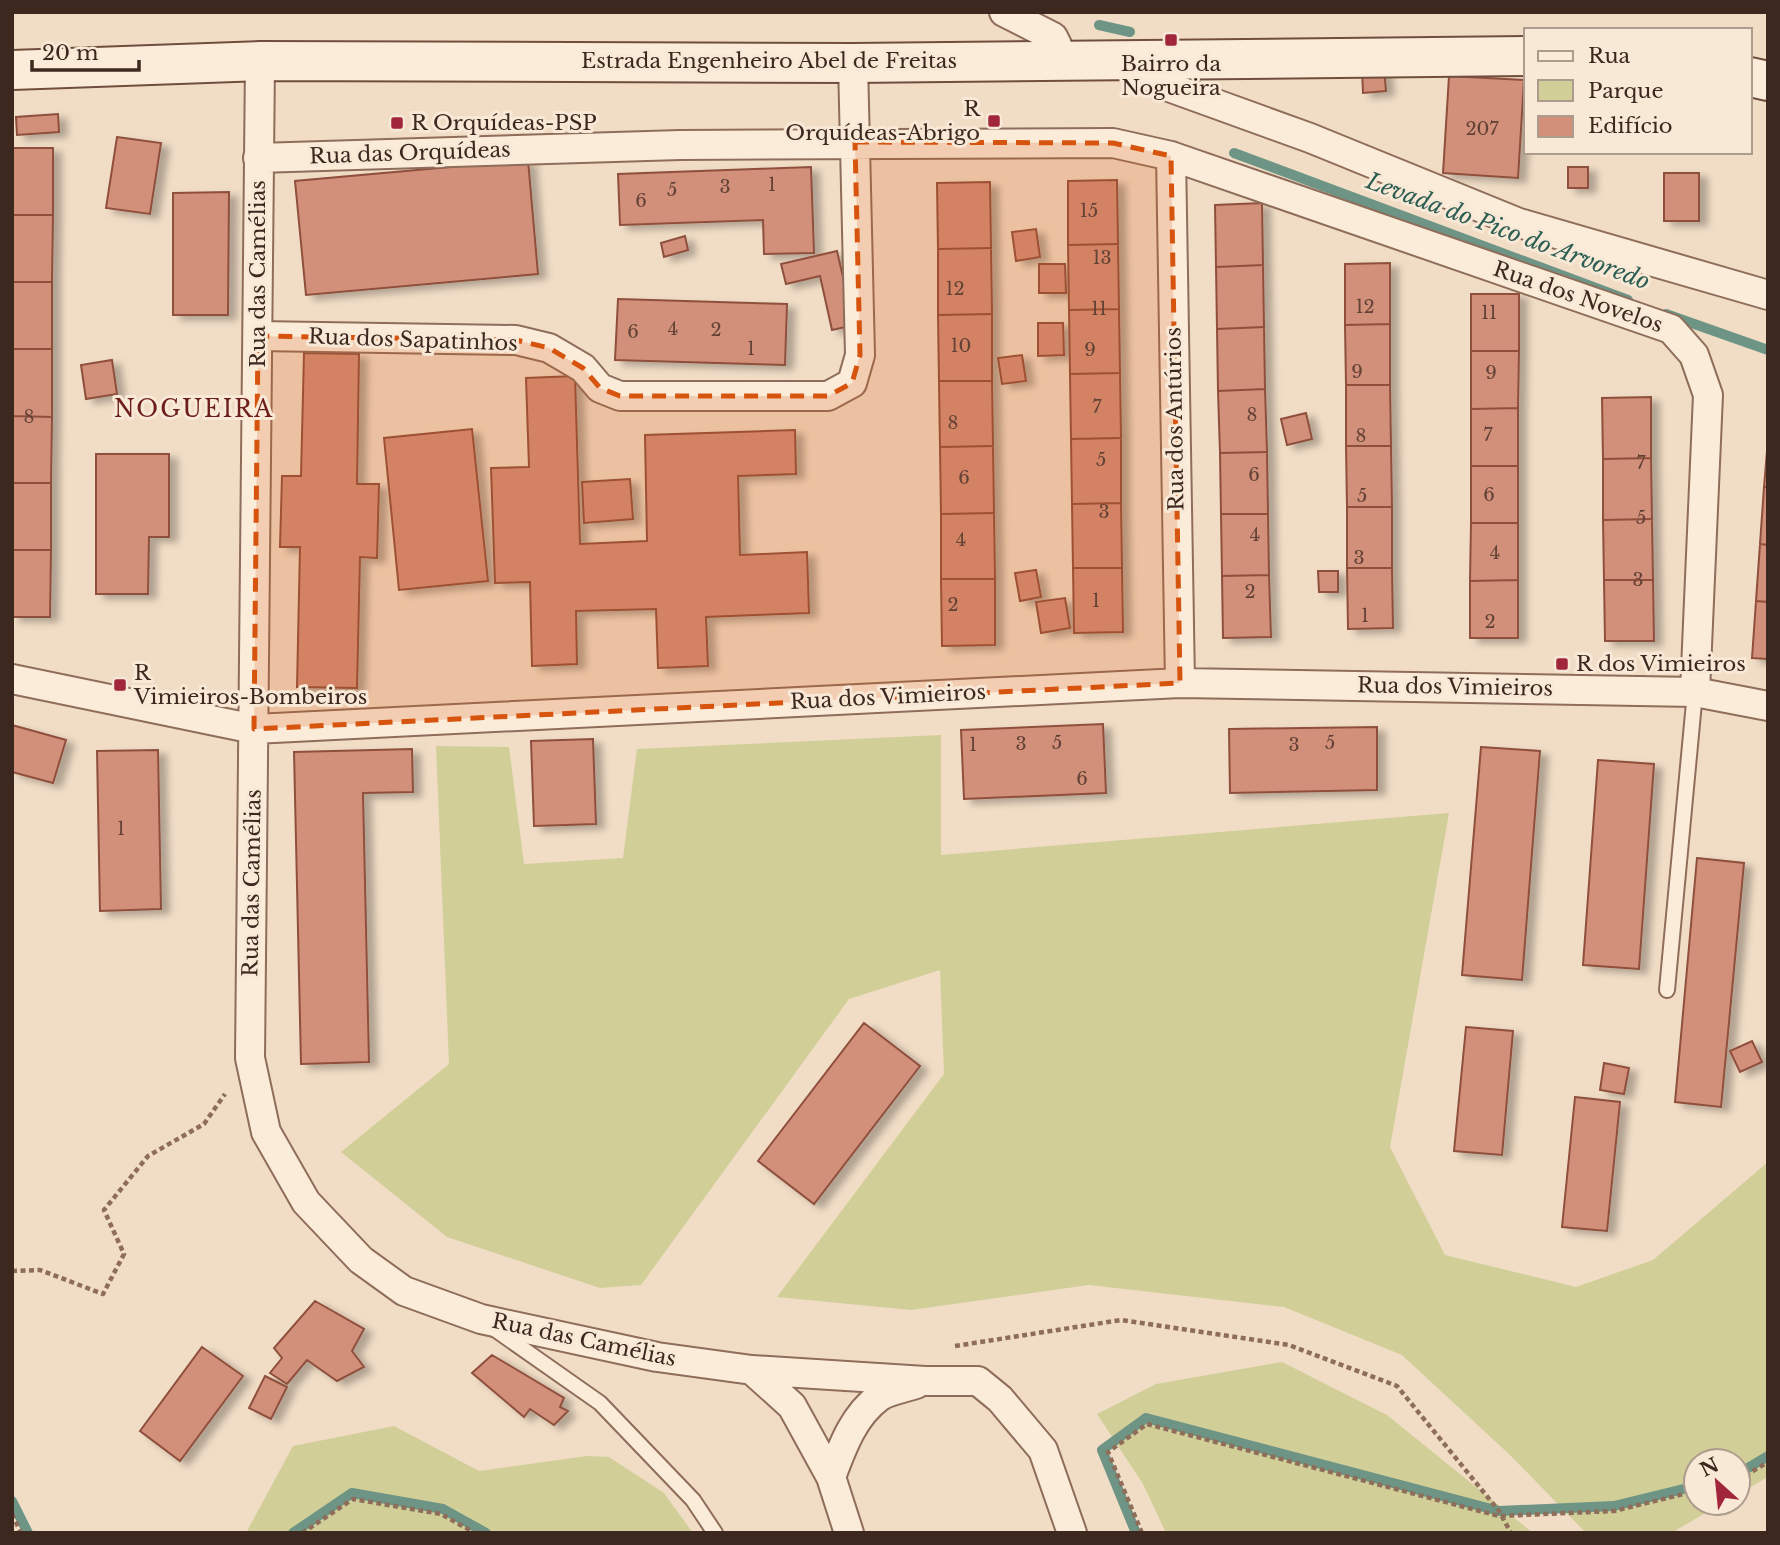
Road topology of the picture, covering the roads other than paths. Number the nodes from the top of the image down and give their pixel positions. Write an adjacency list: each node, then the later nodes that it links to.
1 (1004, 12): 3 (street)
2 (1524, 56): 4 (main road, Estrada Engenheiro Abel de Freitas)
3 (1056, 58): 4 (main road, Estrada Engenheiro Abel de Freitas); 6 (main road, Estrada Engenheiro Abel de Freitas)
4 (1142, 59): 11 (street)
5 (260, 61): 6 (main road, Estrada Engenheiro Abel de Freitas); 7 (main road, Estrada Engenheiro Abel de Freitas); 10 (street, Rua das Camélias)
6 (853, 63): 8 (street, Rua dos Sapatinhos)
7 (12, 70)
8 (855, 142): 9 (street, Rua das Orquídeas); 10 (street, Rua das Orquídeas); 12 (street, Rua dos Sapatinhos)
9 (1171, 156): 14 (street, Rua dos Antúrios); 15 (street, Rua dos Novelos)
10 (258, 158): 12 (street, Rua das Camélias)
11 (1768, 295)
12 (258, 335): 17 (street, Rua das Camélias)
13 (12, 679): 17 (street, Rua dos Vimieiros)
14 (1180, 683): 15 (street, Rua dos Vimieiros); 17 (street, Rua dos Vimieiros)
15 (1695, 692): 16 (street, Rua dos Vimieiros); 18 (lane)
16 (1768, 706)
17 (254, 729): 19 (street, Rua das Camélias)
18 (1667, 990)
19 (481, 1319): 20 (street, Rua das Camélias); 23 (lane)
20 (752, 1370): 21 (street, Rua das Camélias); 22 (street)
21 (925, 1381): 22 (street, Rua das Camélias); 25 (street, Rua das Camélias)
22 (831, 1477): 24 (street)
23 (715, 1533)
24 (849, 1533)
25 (1072, 1533)

